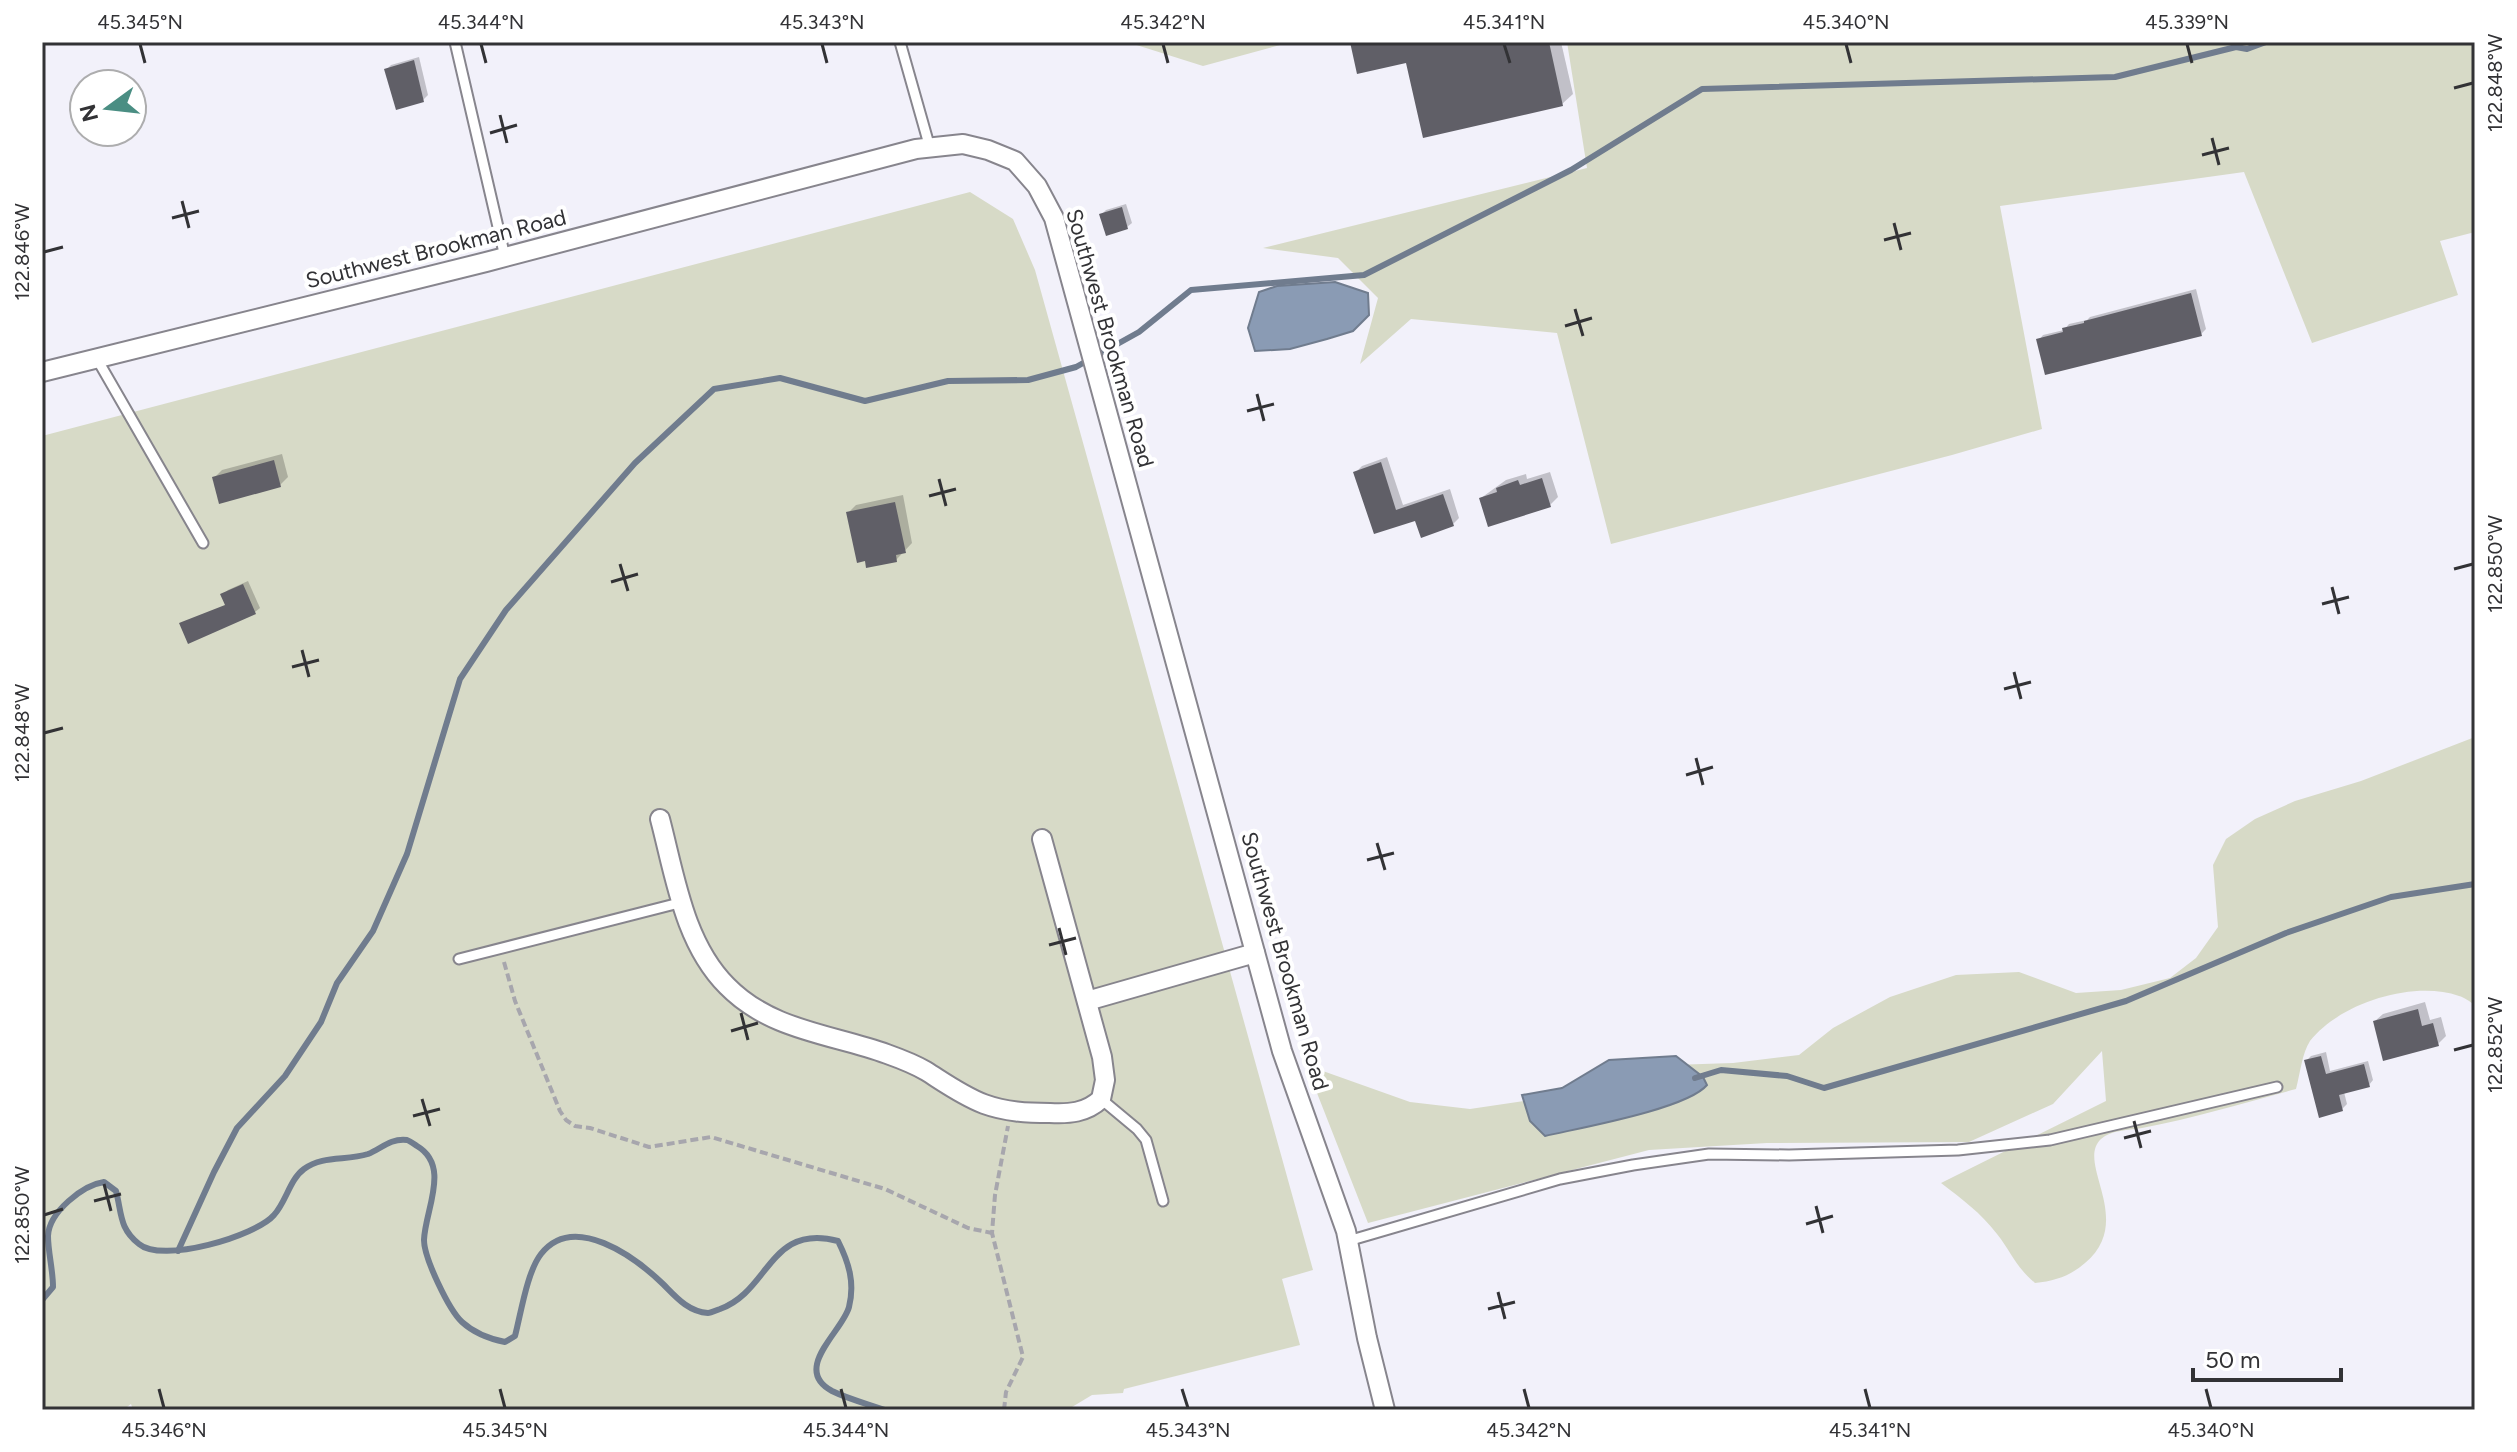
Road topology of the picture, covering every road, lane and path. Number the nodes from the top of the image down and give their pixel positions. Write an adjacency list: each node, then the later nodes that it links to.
1 (455, 42): 4 (lane)
2 (900, 42): 3 (lane)
3 (930, 148): 4 (street, Southwest Brookman Road); 12 (street, Southwest Brookman Road)
4 (505, 257): 5 (street, Southwest Brookman Road)
5 (96, 358): 6 (street, Southwest Brookman Road); 7 (lane)
6 (42, 372)
7 (203, 543)
8 (660, 819): 10 (street)
9 (1042, 839): 14 (street)
10 (683, 902): 11 (lane); 17 (street)
11 (500, 948): 13 (lane); 19 (path)
12 (1255, 953): 14 (street); 20 (street, Southwest Brookman Road)
13 (459, 959)
14 (1087, 1001): 16 (street)
15 (2277, 1087): 20 (lane)
16 (1101, 1099): 17 (street); 18 (lane)
17 (1011, 1112): 19 (path)
18 (1163, 1201)
19 (992, 1233): 21 (path)
20 (1348, 1241): 22 (street, Southwest Brookman Road)
21 (1004, 1410)
22 (1385, 1410)

